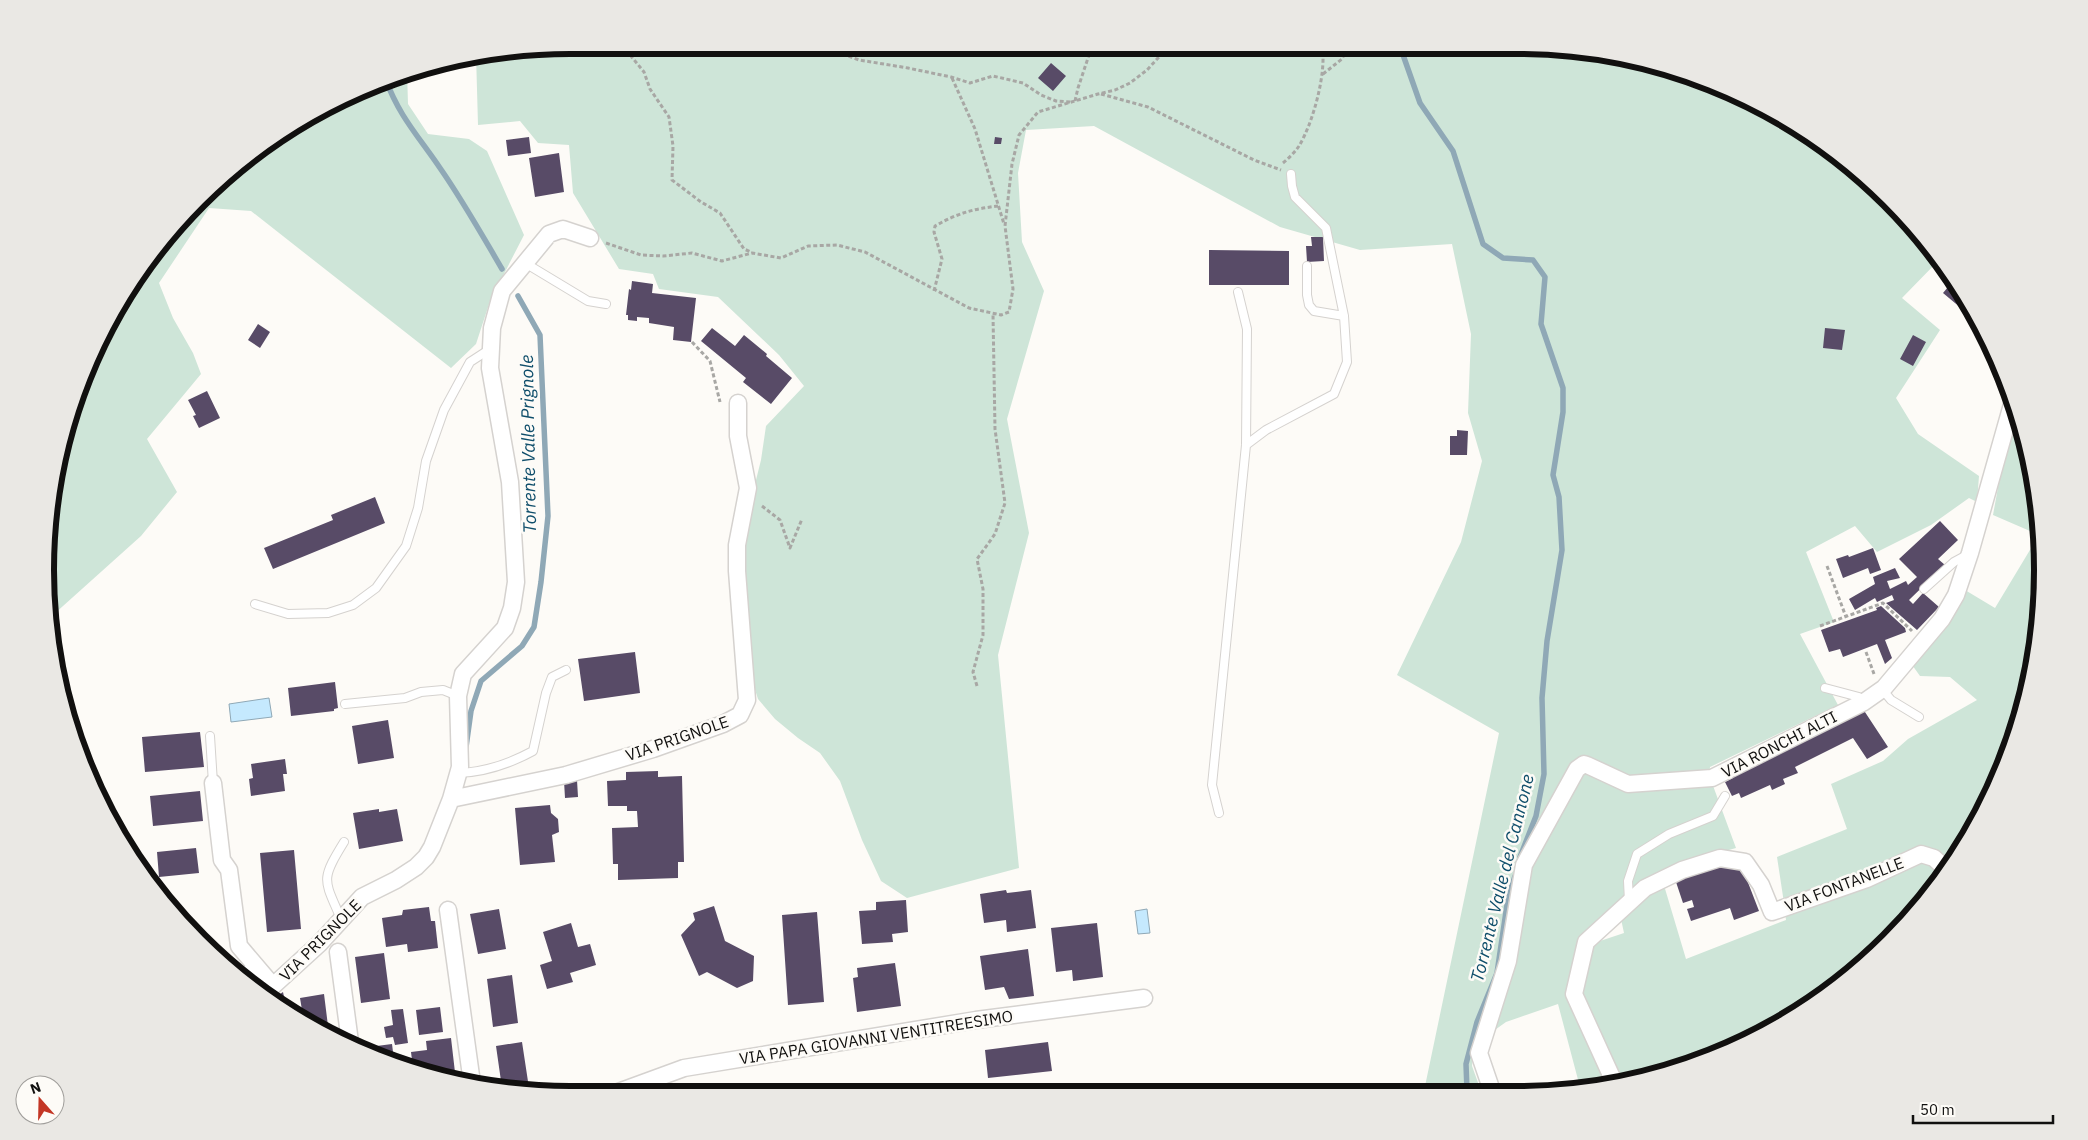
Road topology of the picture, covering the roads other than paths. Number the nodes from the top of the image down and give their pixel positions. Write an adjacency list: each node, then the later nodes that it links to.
1 (1291, 174): 7 (lane)
2 (590, 238): 3 (street, VIA PRIGNOLE)
3 (525, 263): 6 (lane); 8 (street, VIA PRIGNOLE)
4 (1307, 266): 7 (lane)
5 (1238, 292): 11 (lane)
6 (606, 304)
7 (1344, 316): 11 (lane)
8 (490, 349): 14 (lane); 18 (street, VIA PRIGNOLE)
9 (738, 403): 26 (street, VIA PRIGNOLE)
10 (2011, 416): 12 (street, VIA RONCHI ALTI)
11 (1246, 445): 27 (lane)
12 (1974, 555): 13 (lane); 16 (street, VIA RONCHI ALTI)
13 (1924, 589)
14 (255, 604)
15 (566, 670): 23 (lane)
16 (1879, 684): 19 (street, VIA RONCHI ALTI); 21 (lane)
17 (1825, 688): 19 (lane)
18 (458, 696): 20 (lane); 23 (street, VIA PRIGNOLE)
19 (1864, 702): 41 (street, VIA RONCHI ALTI)
20 (345, 704)
21 (1919, 717)
22 (210, 736): 24 (lane)
23 (459, 773): 26 (street, VIA PRIGNOLE)
24 (213, 784): 34 (street)
25 (1724, 796): 30 (lane)
26 (451, 799): 32 (street, VIA PRIGNOLE)
27 (1219, 813)
28 (344, 842): 32 (lane)
29 (1941, 865): 30 (street, VIA FONTANELLE)
30 (1629, 903): 39 (street, VIA FONTANELLE)
31 (448, 910): 38 (street)
32 (341, 919): 35 (street, VIA PRIGNOLE)
33 (338, 952): 37 (street)
34 (265, 986)
35 (269, 989)
36 (1144, 998): 40 (street, VIA PAPA GIOVANNI VENTITREESIMO)
37 (349, 1036)
38 (471, 1076)
39 (1612, 1077)
40 (635, 1086)
41 (1490, 1086)

